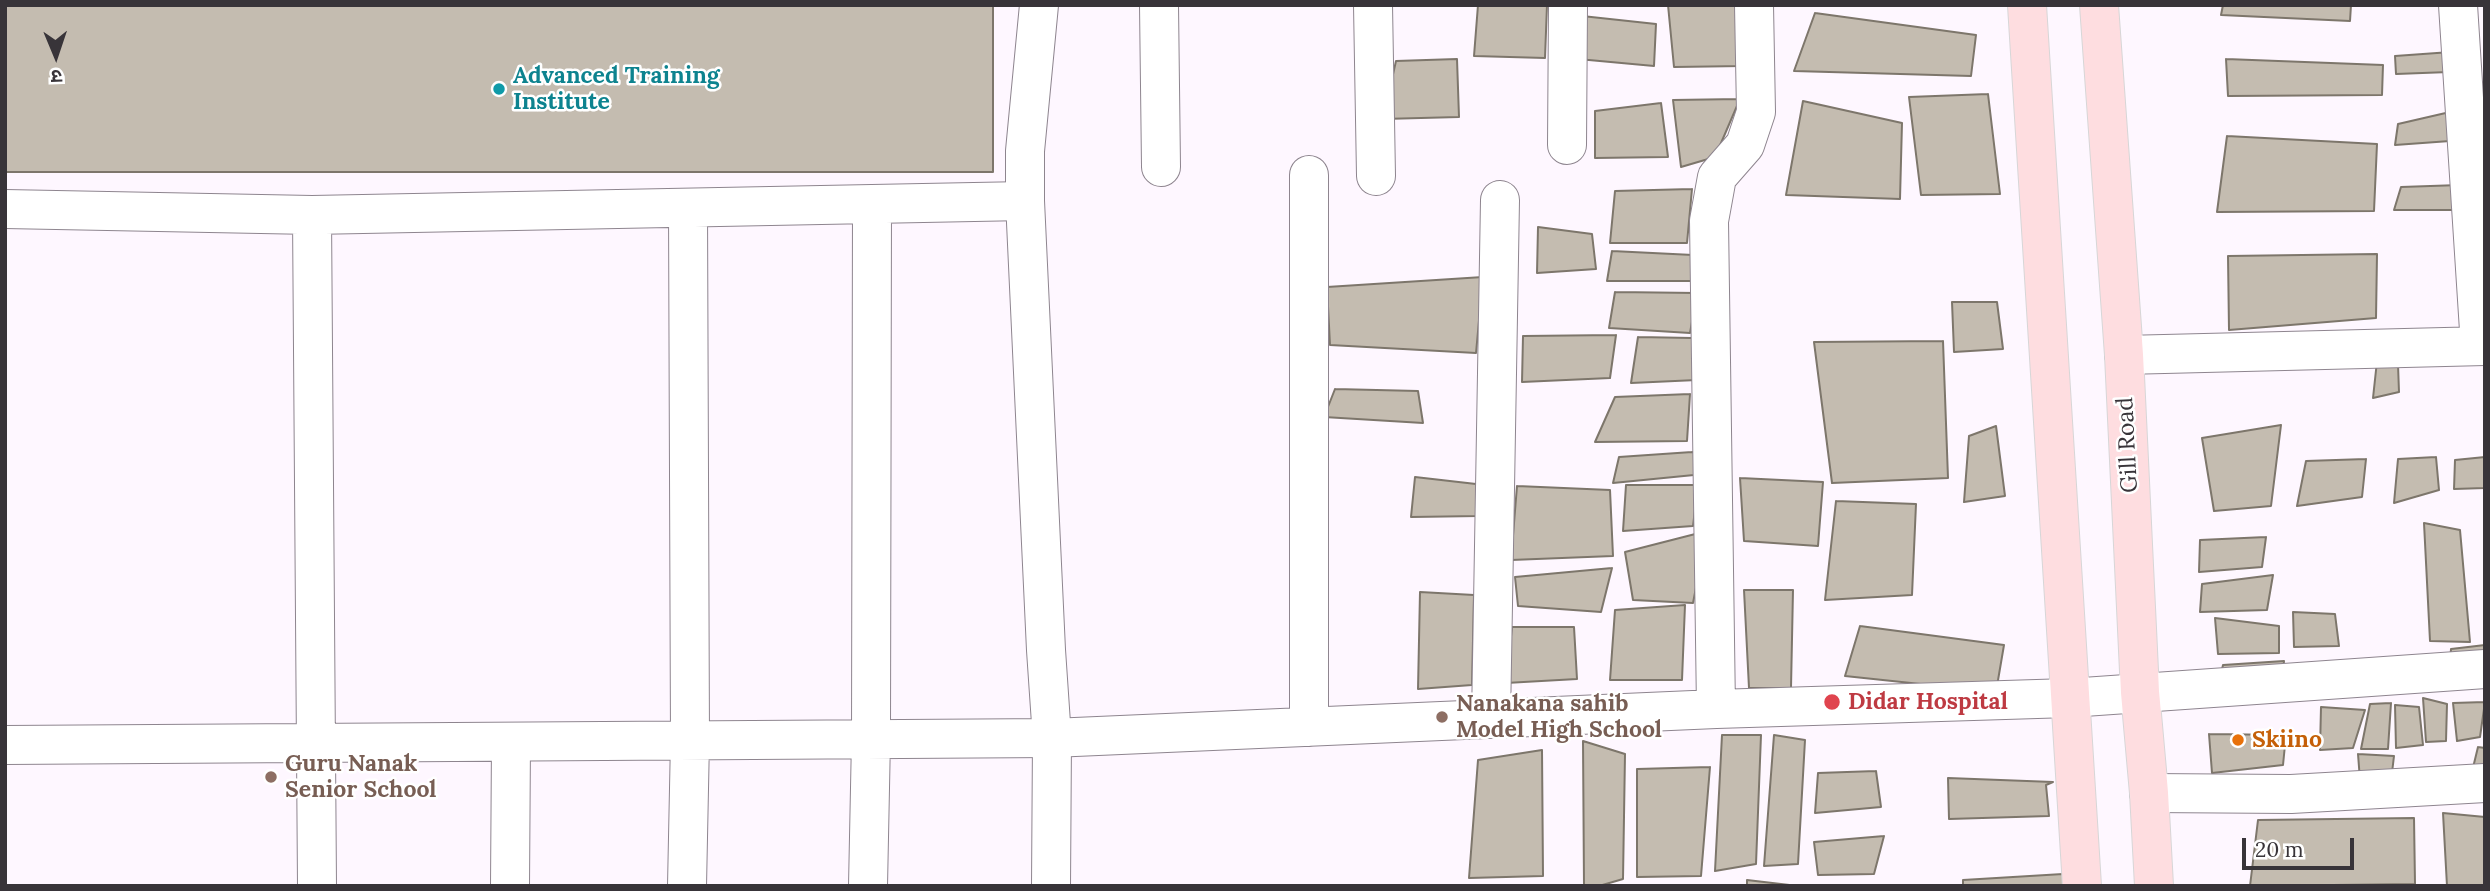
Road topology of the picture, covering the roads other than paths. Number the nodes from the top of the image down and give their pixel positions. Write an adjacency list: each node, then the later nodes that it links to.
1 (1039, 5): 14 (street)
2 (1159, 5): 10 (street)
3 (1373, 5): 12 (street)
4 (1567, 5): 9 (street)
5 (1754, 5): 24 (street)
6 (2027, 5): 23 (main road)
7 (2099, 5): 20 (main road, Gill Road)
8 (2458, 5): 19 (street)
9 (1567, 145)
10 (1161, 167)
11 (1309, 175): 26 (street)
12 (1376, 176)
13 (1500, 200): 25 (street)
14 (1025, 201): 15 (street); 27 (street)
15 (872, 204): 16 (street); 28 (street)
16 (688, 208): 18 (street); 29 (street)
17 (5, 209): 18 (street)
18 (312, 215): 31 (street)
19 (2482, 346): 20 (street)
20 (2124, 355): 22 (main road, Gill Road)
21 (2485, 669): 22 (street)
22 (2140, 692): 23 (street); 34 (main road, Gill Road)
23 (2069, 698): 24 (street); 40 (main road)
24 (1716, 709): 25 (street)
25 (1491, 719): 26 (street)
26 (1308, 727): 27 (street)
27 (1052, 738): 28 (street); 39 (street)
28 (871, 739): 29 (street); 38 (street)
29 (690, 740): 30 (street); 37 (street)
30 (511, 742): 31 (street); 36 (street)
31 (317, 743): 32 (street); 35 (street)
32 (5, 746)
33 (2485, 783): 34 (street)
34 (2149, 793): 41 (main road, Gill Road)
35 (317, 886)
36 (510, 886)
37 (687, 886)
38 (868, 886)
39 (1051, 886)
40 (2082, 886)
41 (2154, 886)

